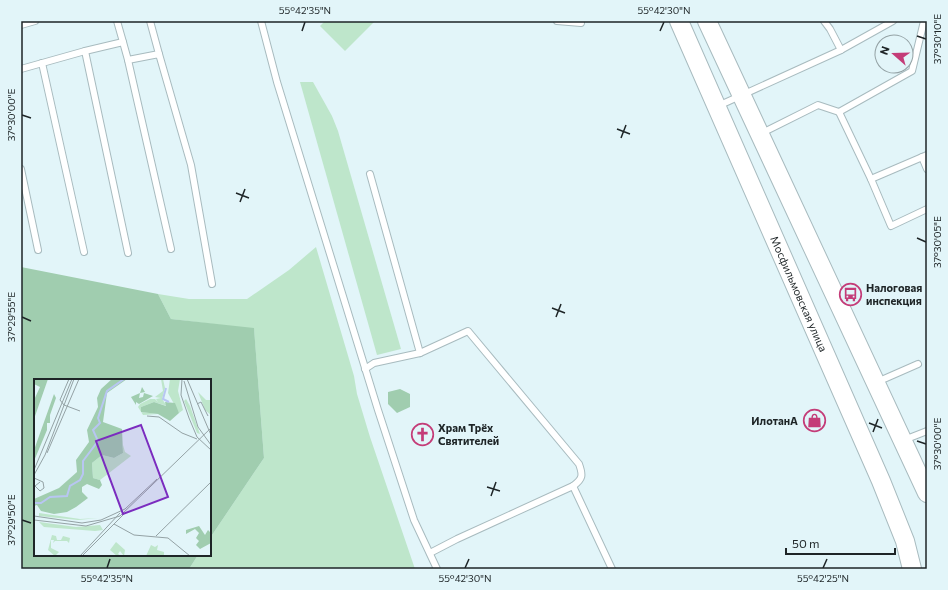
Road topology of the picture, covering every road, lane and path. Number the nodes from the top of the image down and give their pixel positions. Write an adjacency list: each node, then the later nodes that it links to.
1 (35, 21): 12 (lane)
2 (117, 21): 13 (lane)
3 (150, 21): 16 (lane)
4 (261, 21): 39 (lane)
5 (557, 21): 11 (lane)
6 (679, 21): 21 (main road, Мосфильмовская улица)
7 (707, 21): 20 (main road)
8 (824, 21): 14 (lane)
9 (893, 21): 14 (lane)
10 (924, 21): 22 (lane)
11 (581, 23)
12 (21, 24)
13 (123, 42): 15 (lane); 17 (lane)
14 (841, 50): 20 (lane)
15 (85, 51): 18 (lane); 35 (lane)
16 (159, 54): 17 (lane); 36 (lane)
17 (128, 60): 32 (lane)
18 (42, 63): 19 (lane); 34 (lane)
19 (21, 69)
20 (741, 95): 21 (lane); 23 (main road)
21 (717, 106): 31 (main road, Мосфильмовская улица)
22 (839, 112): 23 (lane); 28 (lane)
23 (759, 135): 29 (main road)
24 (925, 156): 26 (lane); 28 (lane)
25 (21, 169): 33 (lane)
26 (927, 169)
27 (370, 174): 37 (lane)
28 (871, 179): 30 (lane)
29 (794, 209): 31 (main road); 40 (main road)
30 (927, 209)
31 (767, 221): 48 (main road, Мосфильмовская улица)
32 (171, 249)
33 (38, 250)
34 (84, 252)
35 (128, 252)
36 (212, 284)
37 (420, 353): 39 (lane); 43 (lane)
38 (918, 364): 40 (lane)
39 (365, 368): 45 (lane)
40 (875, 383): 42 (main road)
41 (927, 431): 42 (lane)
42 (902, 441): 44 (main road)
43 (573, 486): 45 (lane); 47 (lane)
44 (927, 493)
45 (430, 553): 46 (lane)
46 (437, 569)
47 (612, 569)
48 (912, 569)

